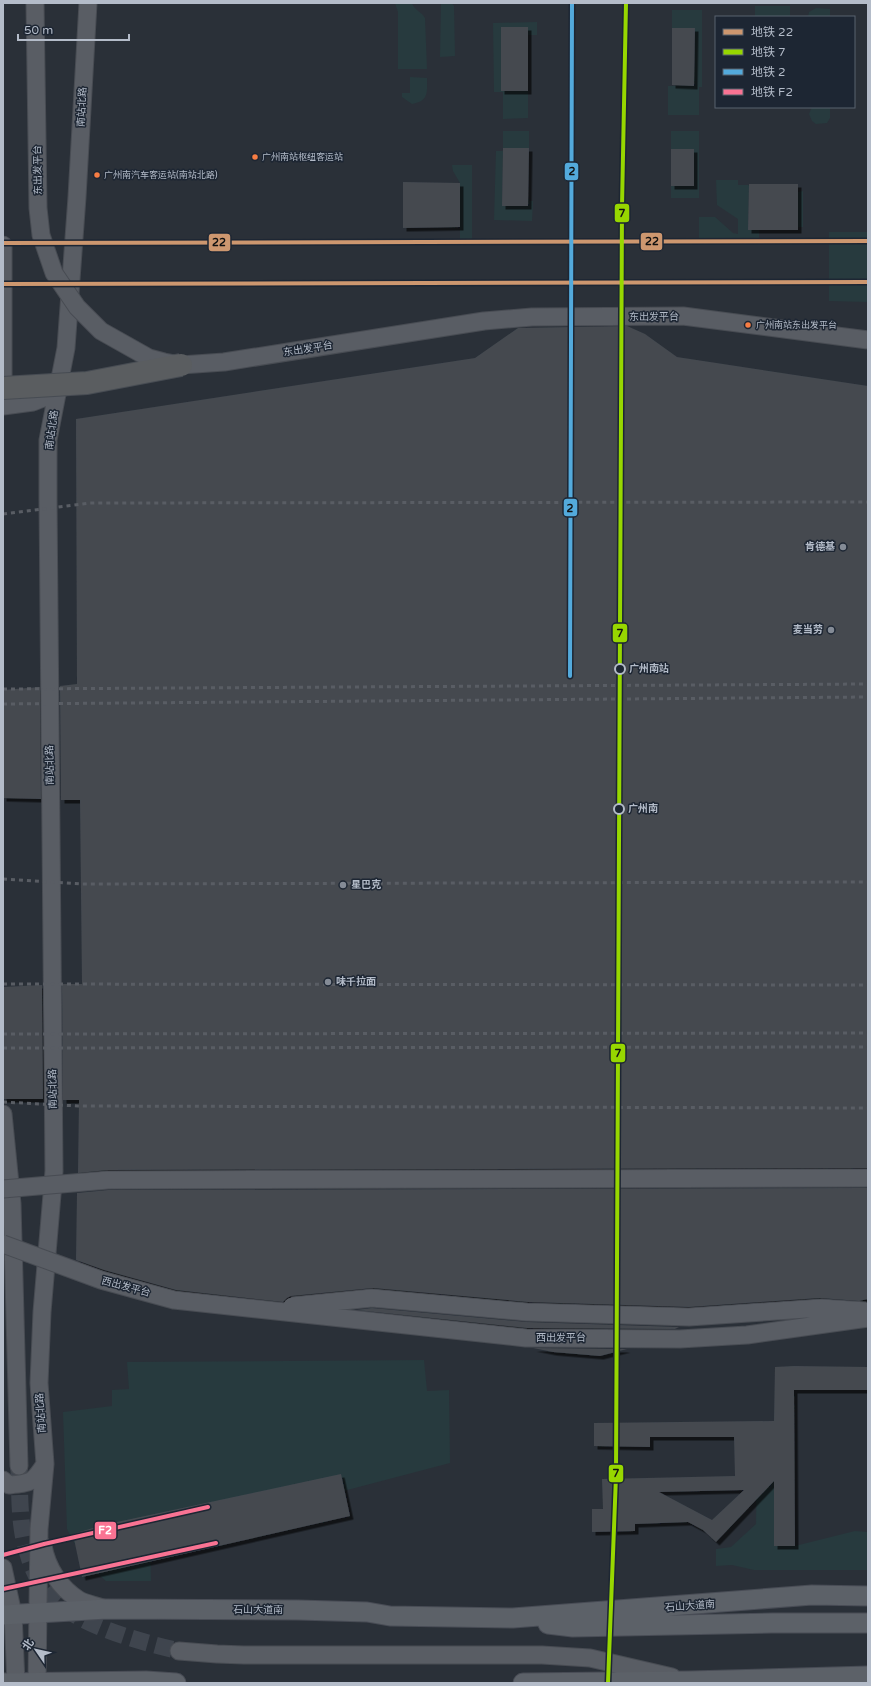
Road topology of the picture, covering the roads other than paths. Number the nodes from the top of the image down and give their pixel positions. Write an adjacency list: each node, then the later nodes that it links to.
1 (35, 3): 6 (street, 东出发平台, bridge)
2 (88, 3): 10 (street, 南站北路)
3 (3, 245): 4 (street)
4 (3, 265): 7 (street)
5 (868, 340): 6 (street, 东出发平台, bridge)
6 (181, 365): 9 (highway, bridge)
7 (3, 376): 8 (street); 10 (street)
8 (3, 381)
9 (3, 388)
10 (58, 392): 11 (street); 19 (street, 南站北路)
11 (3, 406)
12 (3, 1114): 20 (street)
13 (868, 1178): 14 (street, bridge)
14 (3, 1189)
15 (3, 1244): 16 (street, 西出发平台, bridge)
16 (254, 1309): 17 (street, 西出发平台, bridge); 18 (street, 西出发平台, bridge)
17 (868, 1312)
18 (868, 1318)
19 (45, 1464): 21 (street); 22 (street, 南站北路)
20 (19, 1466)
21 (3, 1480)
22 (39, 1529): 25 (street); 26 (street)
23 (3, 1568): 27 (street)
24 (868, 1596): 28 (main road, 石山大道南)
25 (107, 1609): 26 (main road, 石山大道南); 28 (main road, 石山大道南)
26 (37, 1612): 27 (main road, 石山大道南); 36 (street)
27 (8, 1614): 35 (street)
28 (513, 1618): 29 (main road, 石山大道南)
29 (868, 1623)
30 (179, 1650): 32 (street)
31 (868, 1676): 32 (main road)
32 (690, 1681): 38 (main road)
33 (144, 1682): 36 (main road); 37 (main road)
34 (3, 1683): 35 (main road)
35 (16, 1683): 36 (main road)
36 (37, 1683)
37 (176, 1683)
38 (523, 1683)

